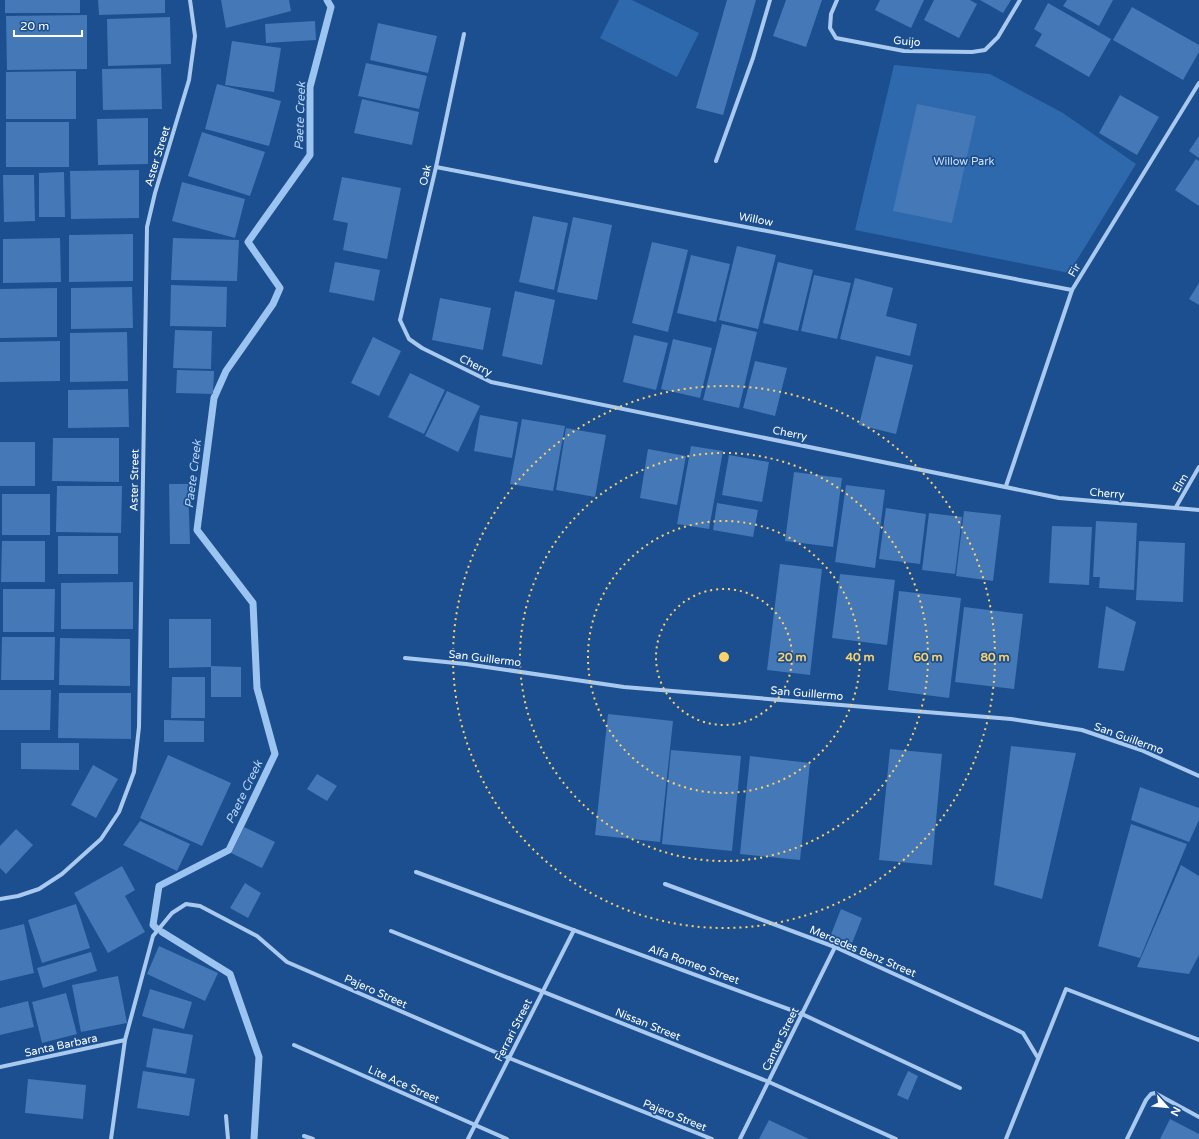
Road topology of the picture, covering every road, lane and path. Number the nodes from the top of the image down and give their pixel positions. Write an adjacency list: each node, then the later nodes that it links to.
1 (190, 0): 19 (street, Aster Street)
2 (770, 0): 7 (street)
3 (836, 0): 4 (street, Guijo)
4 (1020, 0)
5 (464, 34): 8 (street, Oak)
6 (1199, 83): 9 (street, Fir)
7 (716, 161)
8 (436, 167): 9 (street, Willow); 10 (street, Oak)
9 (1072, 290): 12 (street, Fir)
10 (400, 320): 12 (street, Cherry)
11 (1199, 467): 13 (street, Elm)
12 (1006, 486): 13 (street, Cherry)
13 (1176, 507): 14 (street, Cherry)
14 (1199, 510)
15 (405, 658): 16 (street, San Guillermo)
16 (1199, 776)
17 (416, 872): 20 (street, Alfa Romeo Street)
18 (665, 884): 22 (street, Mercedes Benz Street)
19 (0, 899)
20 (574, 930): 23 (street, Ferrari Street); 24 (street, Alfa Romeo Street)
21 (391, 931): 23 (street, Nissan Street)
22 (835, 947): 24 (street, Canter Street); 29 (street, Mercedes Benz Street)
23 (543, 992): 28 (street, Ferrari Street); 31 (street, Nissan Street)
24 (802, 1014): 31 (street, Canter Street); 32 (street, Alfa Romeo Street)
25 (125, 1040): 28 (street, Pajero Street); 30 (street, Santa Barbara); 37 (street, Pajero Street)
26 (1199, 1040): 29 (street)
27 (294, 1045): 35 (street, Lite Ace Street)
28 (509, 1058): 35 (street, Ferrari Street); 42 (street, Pajero Street)
29 (1038, 1058): 45 (street)
30 (0, 1067)
31 (769, 1082): 43 (street, Canter Street); 44 (street, Nissan Street)
32 (960, 1088)
33 (226, 1116): 38 (street)
34 (1199, 1117): 46 (street)
35 (475, 1126): 40 (street, Ferrari Street); 41 (street, Lite Ace Street)
36 (304, 1136): 39 (street)
37 (111, 1139)
38 (228, 1139)
39 (313, 1139)
40 (468, 1139)
41 (507, 1139)
42 (712, 1139)
43 (740, 1139)
44 (896, 1139)
45 (1006, 1139)
46 (1127, 1139)

